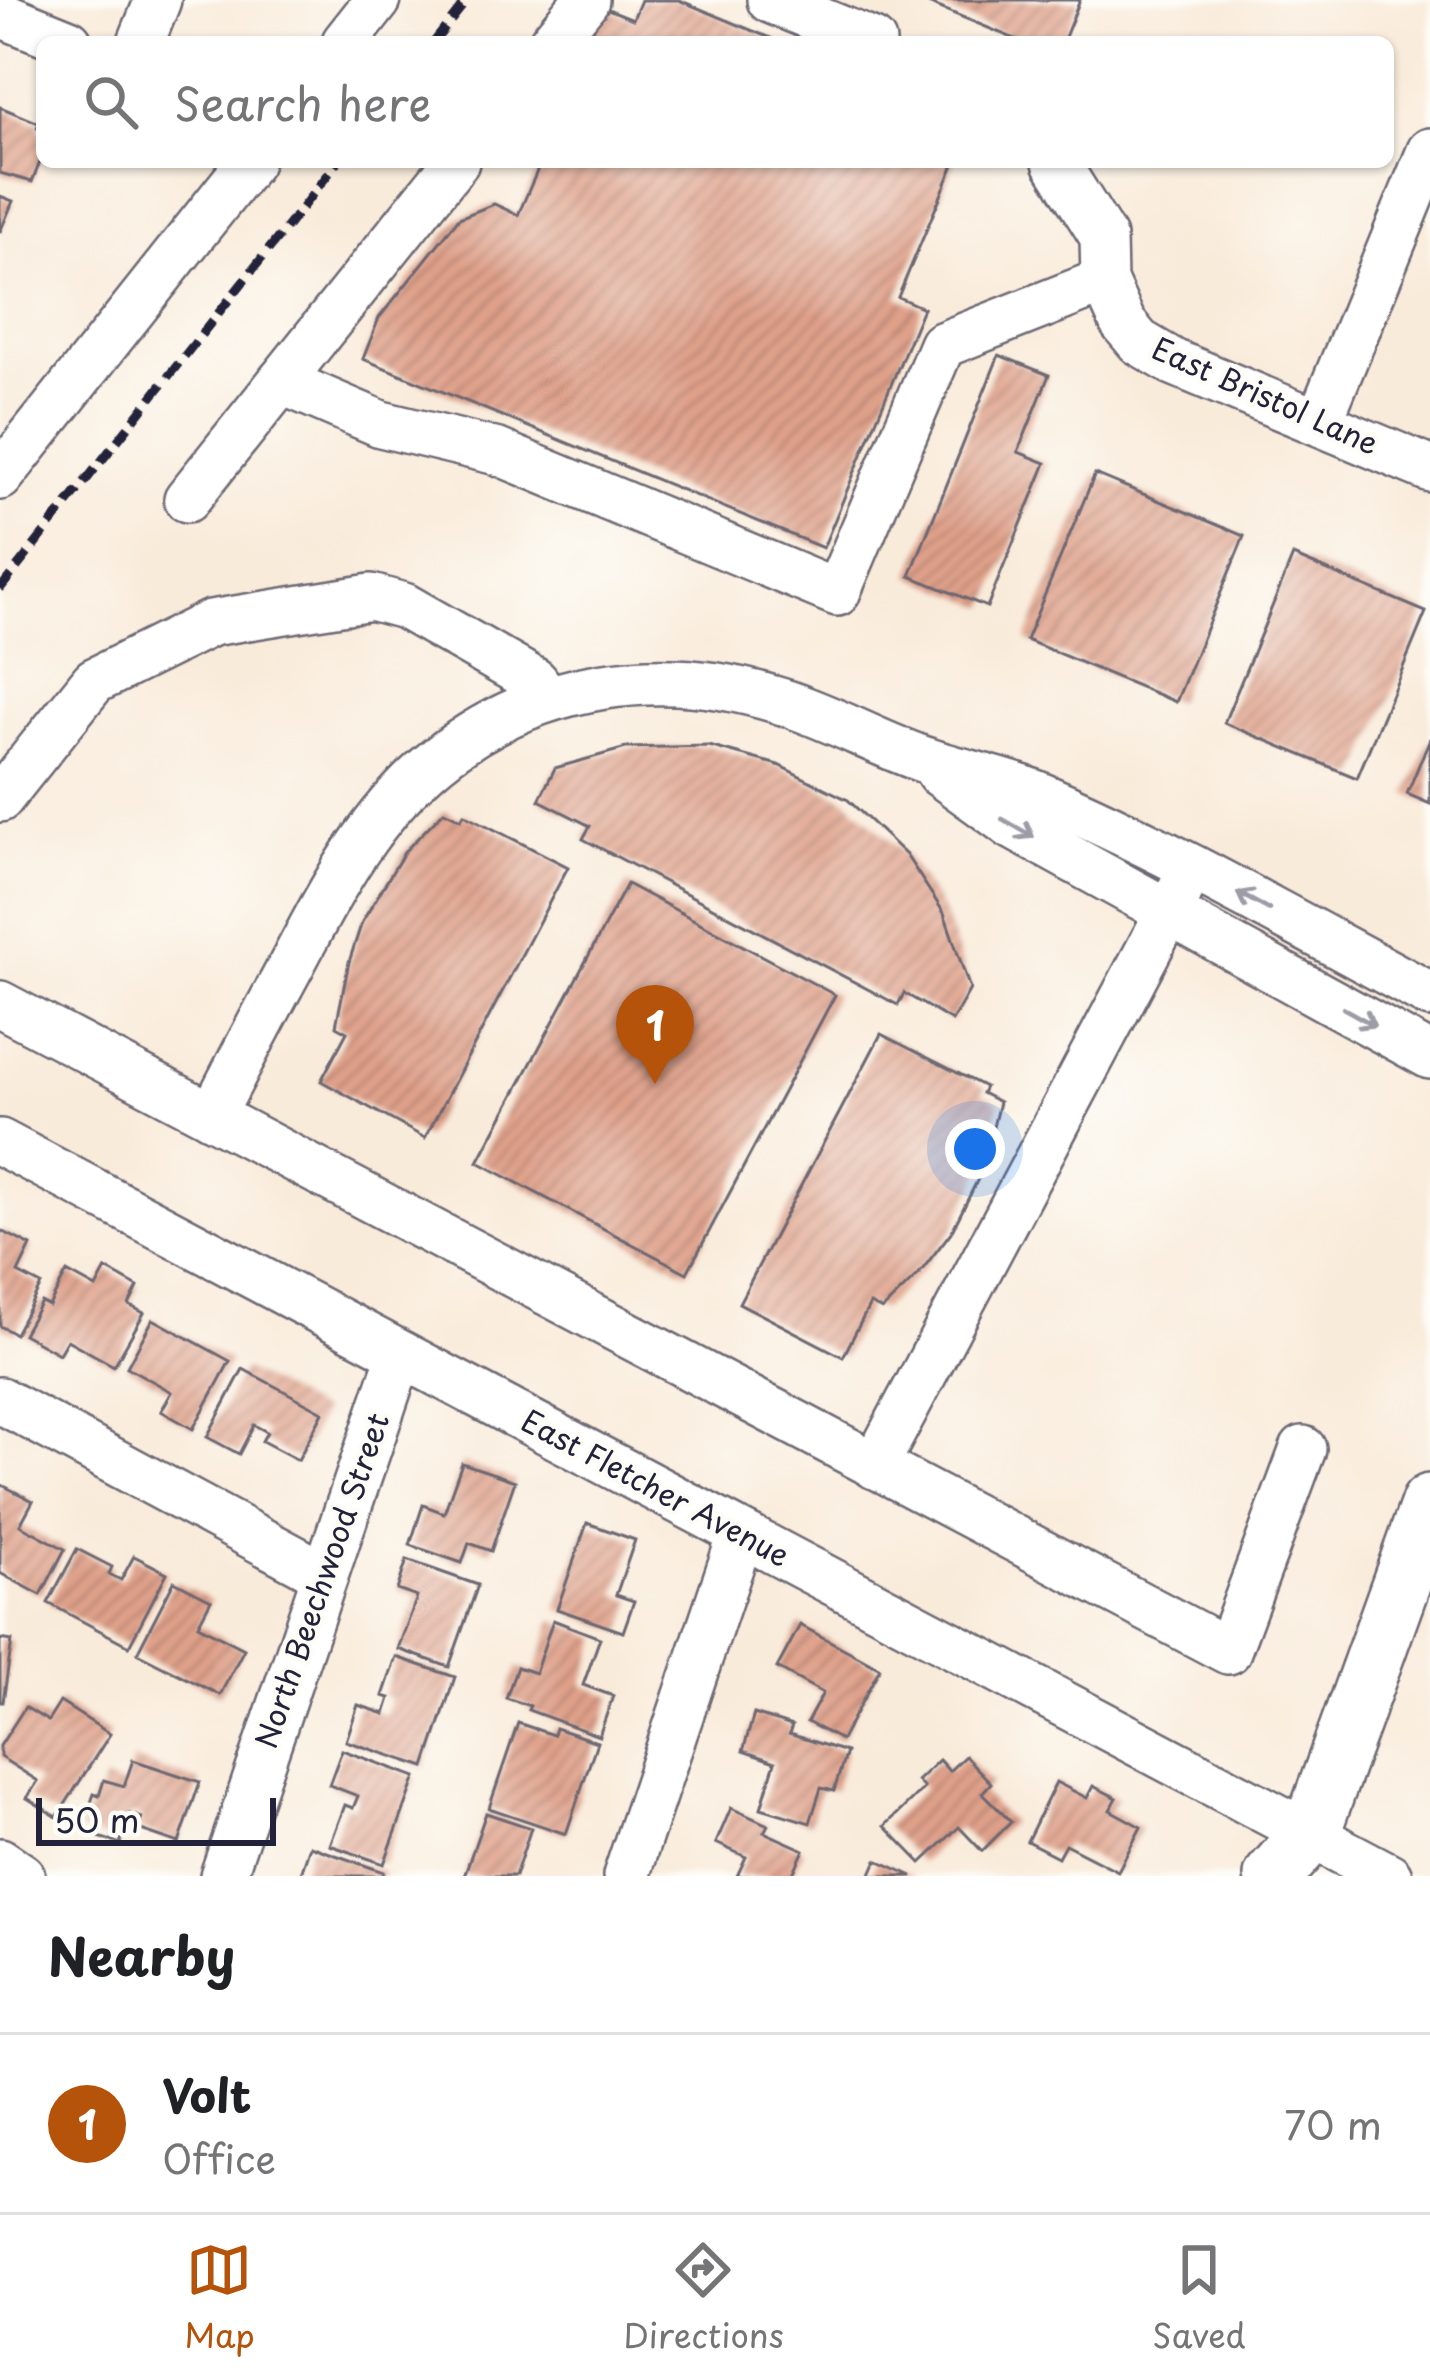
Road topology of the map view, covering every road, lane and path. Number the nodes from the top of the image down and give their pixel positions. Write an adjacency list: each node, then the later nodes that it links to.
1 (158, 0): 7 (street)
2 (378, 0): 8 (street)
3 (586, 0): 9 (street)
4 (770, 0): 10 (street)
5 (0, 14): 6 (street)
6 (54, 36)
7 (143, 36)
8 (350, 36)
9 (557, 36)
10 (858, 36)
11 (1430, 151): 17 (street)
12 (245, 168): 18 (street)
13 (452, 168): 16 (street)
14 (1059, 168): 15 (street, East Bristol Lane)
15 (1104, 259): 16 (street); 17 (street, East Bristol Lane)
16 (281, 382): 20 (street)
17 (1318, 422): 19 (street, East Bristol Lane)
18 (3, 468)
19 (1430, 469)
20 (187, 499)
21 (547, 698): 22 (street); 23 (street); 29 (street)
22 (923, 759): 24 (street); 25 (street, one-way to 25)
23 (0, 800)
24 (1192, 868): 25 (street); 26 (street, one-way to 24)
25 (1168, 913): 28 (street, one-way to 28); 34 (street)
26 (1430, 995)
27 (0, 1004): 29 (street)
28 (1430, 1056)
29 (212, 1116): 34 (street)
30 (0, 1142): 31 (street, East Fletcher Avenue)
31 (400, 1355): 36 (street, East Fletcher Avenue); 37 (street, North Beechwood Street)
32 (0, 1400): 37 (street)
33 (1303, 1449): 34 (street)
34 (875, 1466)
35 (1430, 1503): 38 (main road)
36 (741, 1535): 38 (street, East Fletcher Avenue); 42 (street)
37 (325, 1575): 41 (street, North Beechwood Street)
38 (1313, 1855): 43 (main road); 44 (street, East Fletcher Avenue)
39 (0, 1861): 40 (street)
40 (22, 1876)
41 (223, 1876)
42 (626, 1876)
43 (1274, 1876)
44 (1389, 1876)

